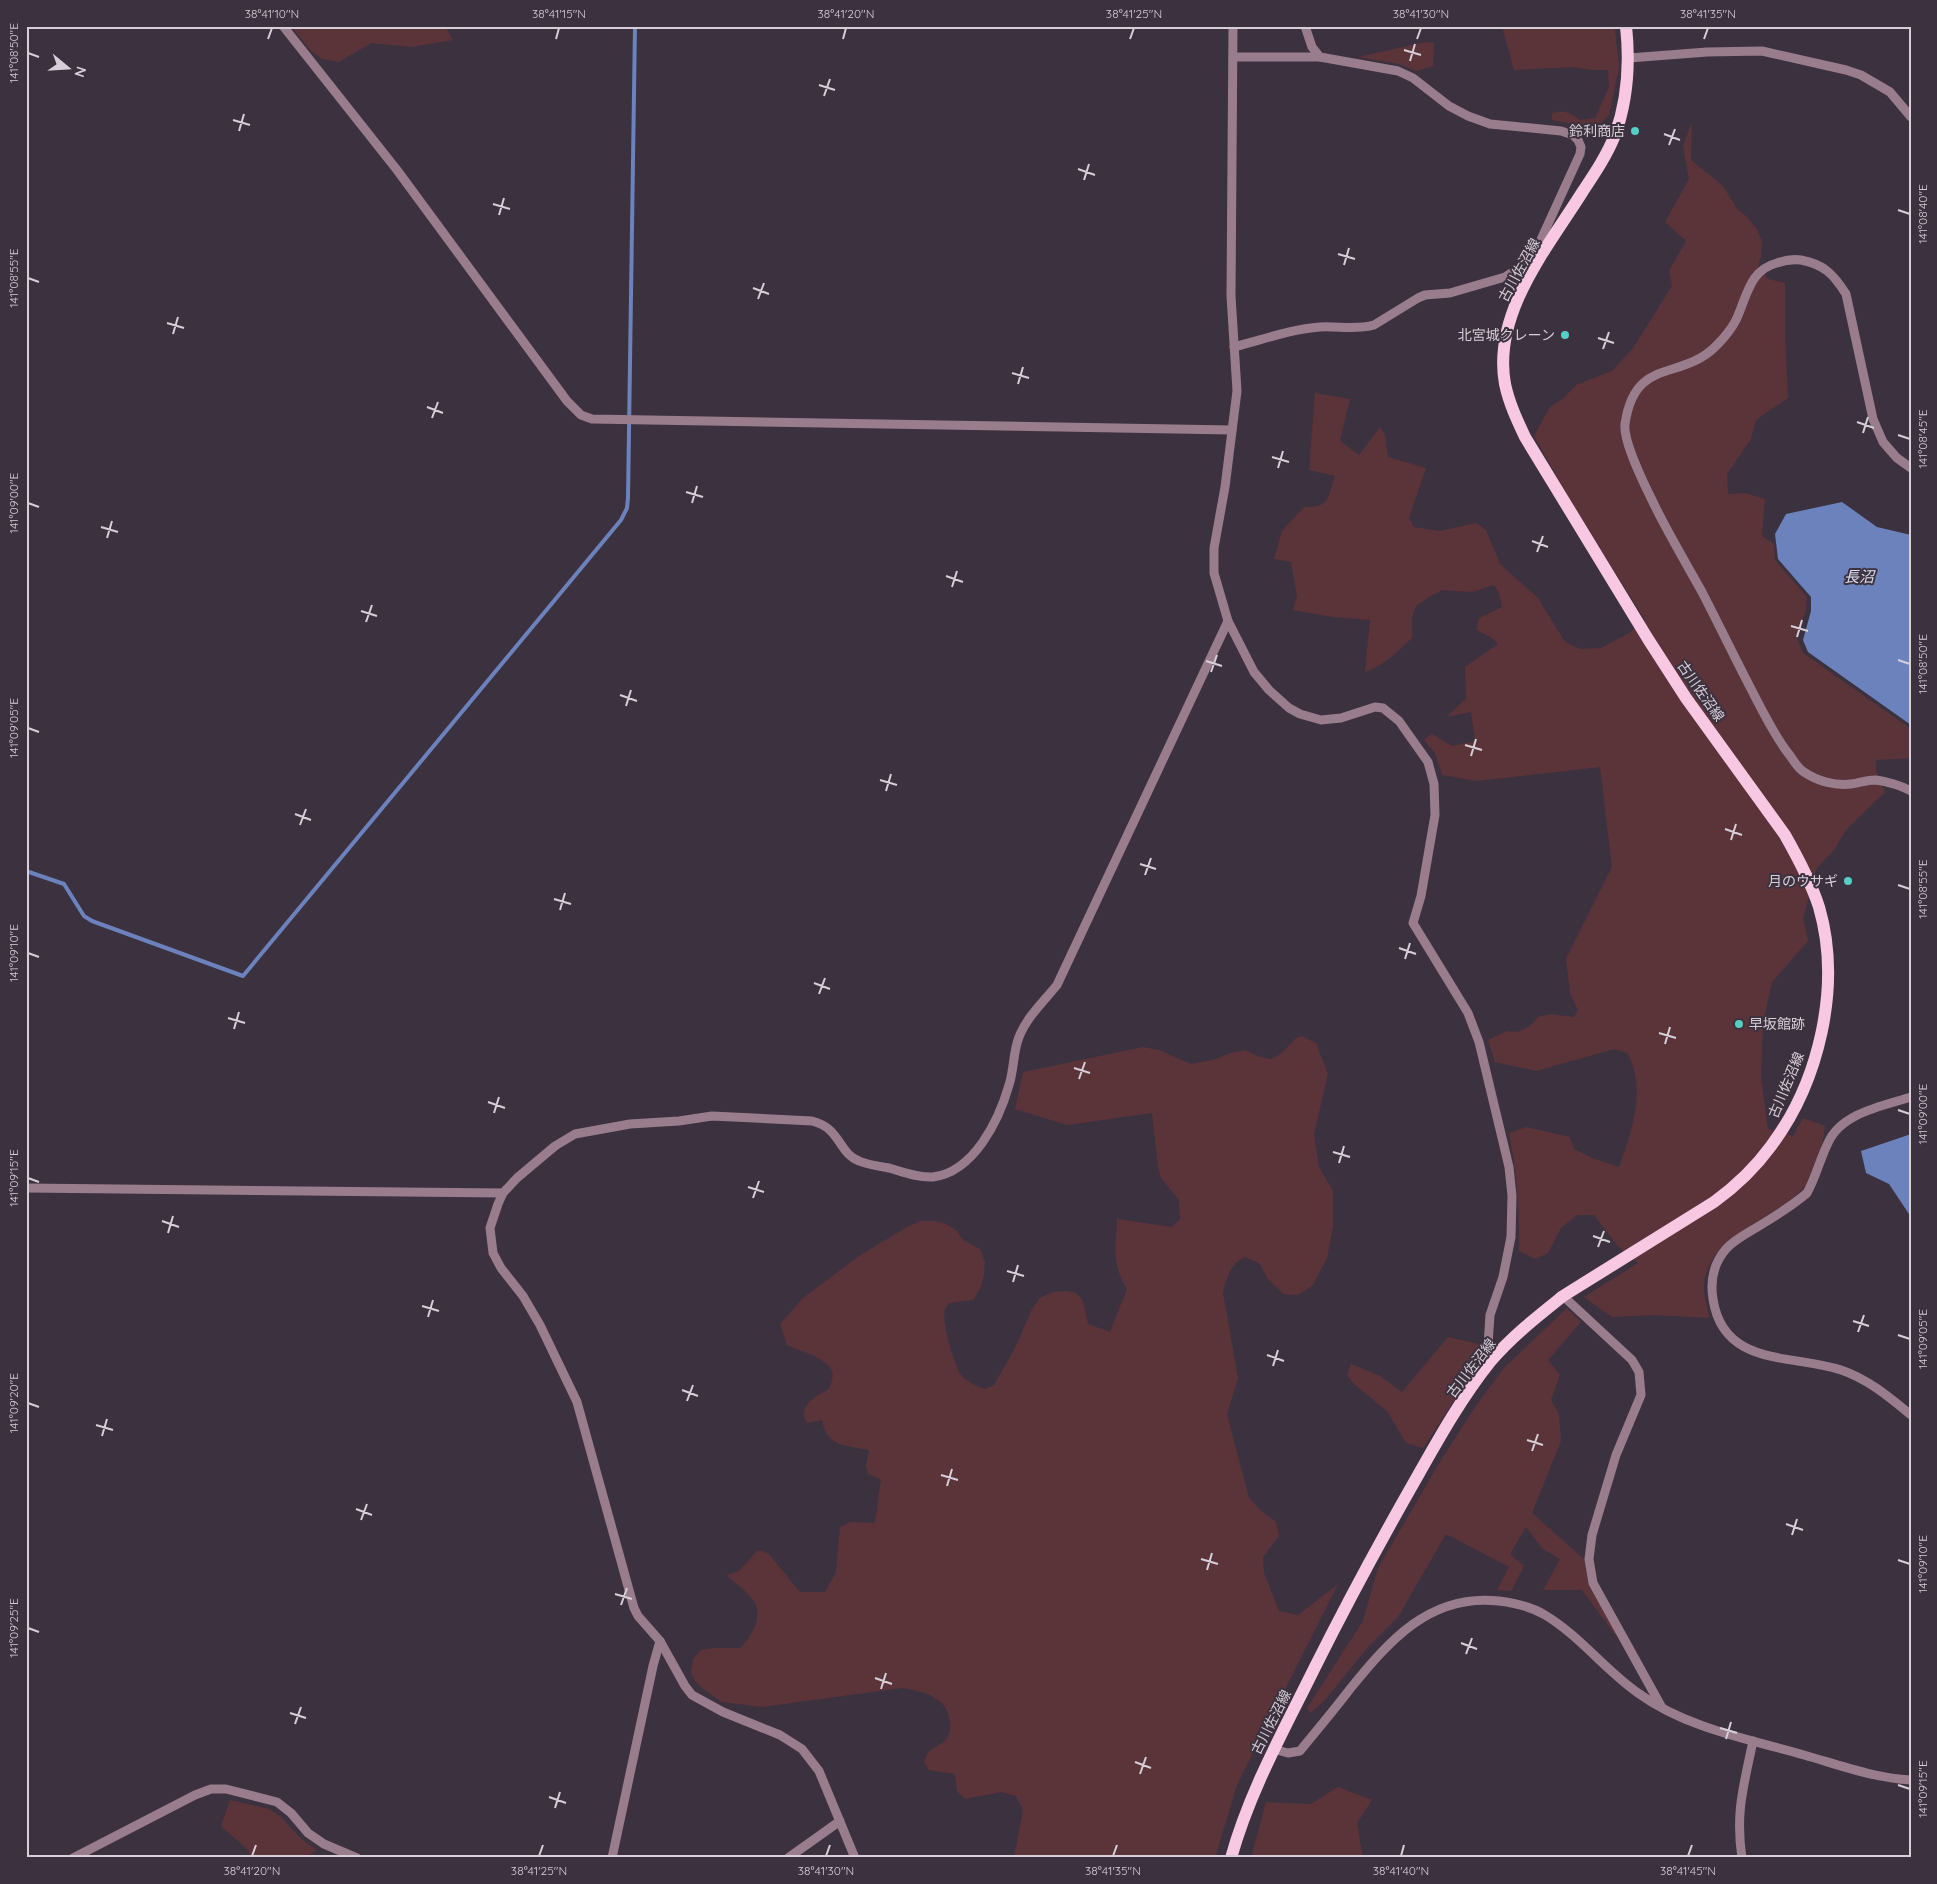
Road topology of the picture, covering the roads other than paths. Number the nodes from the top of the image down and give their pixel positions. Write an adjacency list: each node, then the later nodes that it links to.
1 (283, 26): 13 (street)
2 (1233, 26): 5 (street)
3 (1305, 26): 6 (street)
4 (1626, 26): 7 (main road, 古川佐沼線)
5 (1233, 57): 6 (street); 12 (street)
6 (1320, 57): 11 (street)
7 (1629, 58): 8 (street); 11 (main road, 古川佐沼線)
8 (1900, 102): 9 (street); 10 (street)
9 (1911, 104)
10 (1911, 117)
11 (1541, 249): 12 (street); 20 (main road, 古川佐沼線)
12 (1234, 348): 13 (street)
13 (1232, 430): 15 (street)
14 (1911, 468): 16 (street)
15 (1228, 621): 19 (street); 21 (street)
16 (1911, 791)
17 (1911, 1097): 22 (street)
18 (26, 1188): 19 (street)
19 (503, 1193): 23 (street)
20 (1564, 1296): 21 (main road, 古川佐沼線); 24 (street)
21 (1491, 1362): 26 (main road, 古川佐沼線)
22 (1911, 1415)
23 (660, 1641): 28 (street); 31 (street)
24 (1662, 1708): 25 (street); 26 (street)
25 (1753, 1741): 27 (street); 35 (street)
26 (1273, 1749): 34 (main road, 古川佐沼線)
27 (1911, 1780)
28 (840, 1821): 32 (street); 33 (street)
29 (73, 1858): 30 (street)
30 (357, 1858)
31 (612, 1858)
32 (788, 1858)
33 (855, 1858)
34 (1231, 1858)
35 (1742, 1858)

